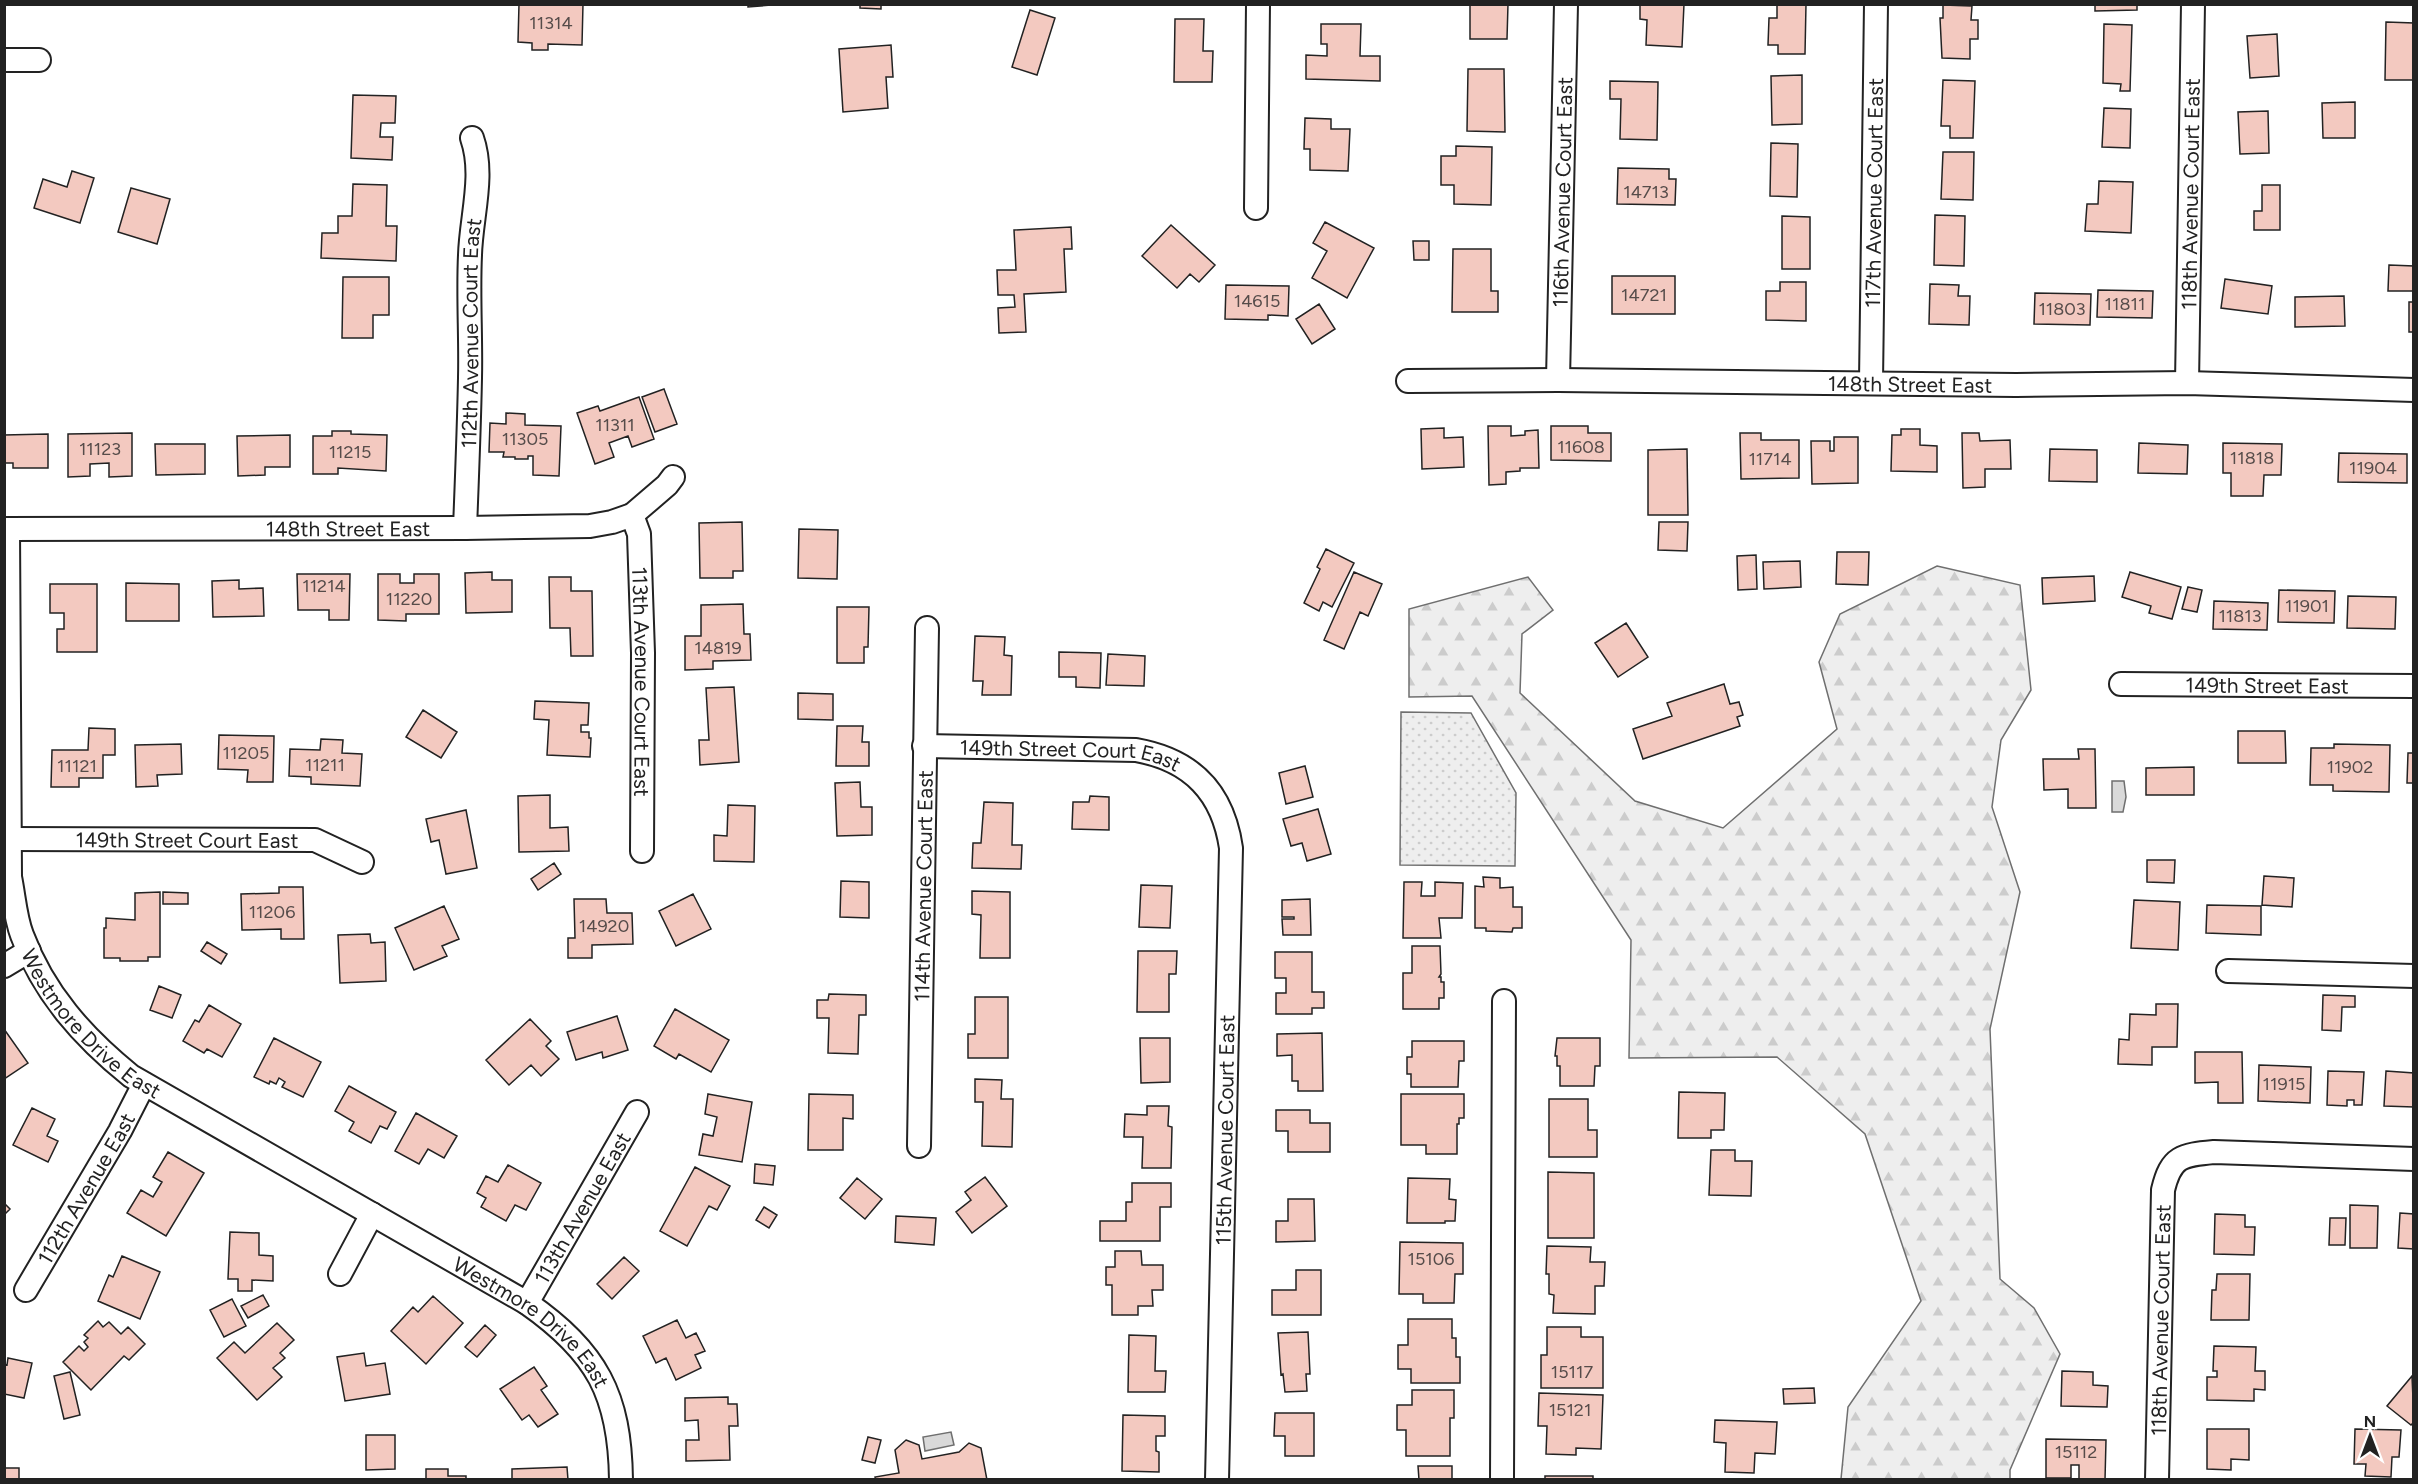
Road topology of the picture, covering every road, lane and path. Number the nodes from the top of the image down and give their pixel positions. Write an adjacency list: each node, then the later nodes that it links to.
1 (1257, 4): 8 (street)
2 (1566, 4): 9 (street, 116th Avenue Court East)
3 (1876, 4): 11 (street, 117th Avenue Court East)
4 (2193, 4): 12 (street, 118th Avenue Court East)
5 (4, 60): 6 (street)
6 (39, 60)
7 (472, 138): 16 (street, 112th Avenue Court East)
8 (1256, 208)
9 (1558, 380): 10 (street, 148th Street East); 11 (street, 148th Street East)
10 (1408, 381)
11 (1871, 382): 12 (street, 148th Street East)
12 (2187, 383): 13 (street, 148th Street East)
13 (2414, 390)
14 (673, 477): 15 (street, 148th Street East)
15 (632, 515): 16 (street, 148th Street East); 24 (street, 113th Avenue Court East)
16 (465, 528): 17 (street, 148th Street East)
17 (6, 529): 23 (street, Westmore Drive East)
18 (927, 628): 21 (street, 114th Avenue Court East)
19 (2121, 684): 20 (street, 149th Street East)
20 (2414, 686)
21 (924, 746): 22 (street, 149th Street Court East); 33 (street, 114th Avenue Court East)
22 (1206, 787): 40 (street, 115th Avenue Court East)
23 (9, 839): 25 (street, 149th Street Court East); 26 (street, Westmore Drive East)
24 (642, 851)
25 (362, 862)
26 (29, 951): 27 (street); 31 (street, Westmore Drive East)
27 (4, 966)
28 (2228, 971): 29 (street)
29 (2414, 976)
30 (1504, 1001): 41 (street)
31 (144, 1084): 35 (street, Westmore Drive East); 37 (street, 112th Avenue East)
32 (637, 1112): 38 (street, 113th Avenue East)
33 (919, 1146)
34 (2414, 1159): 42 (street, 118th Avenue Court East)
35 (372, 1214): 36 (street); 38 (street, Westmore Drive East)
36 (340, 1274)
37 (26, 1290)
38 (527, 1303): 39 (street, Westmore Drive East)
39 (621, 1479)
40 (1217, 1479)
41 (1502, 1479)
42 (2157, 1479)

